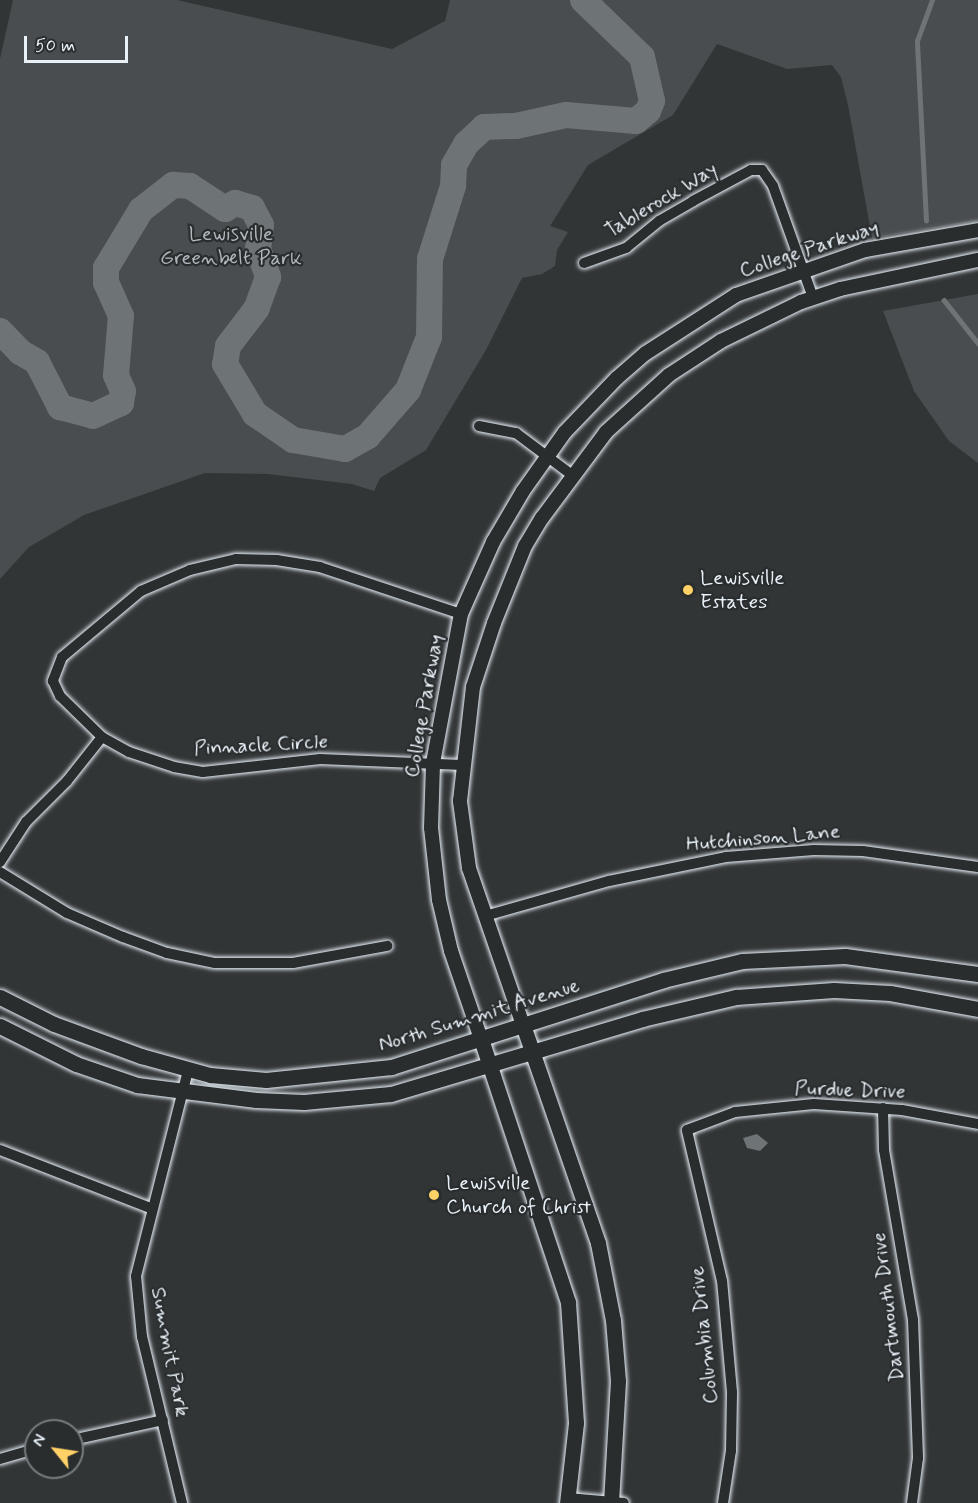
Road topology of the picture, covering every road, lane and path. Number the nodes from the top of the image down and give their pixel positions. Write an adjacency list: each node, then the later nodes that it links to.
1 (978, 230): 4 (street, College Parkway)
2 (978, 260): 5 (street)
3 (584, 263): 4 (street, Tablerock Way)
4 (801, 269): 5 (street, Tablerock Way); 7 (street, College Parkway)
5 (813, 298): 8 (street)
6 (479, 426): 7 (street)
7 (547, 456): 8 (street); 9 (street, College Parkway)
8 (572, 475): 12 (street)
9 (461, 614): 10 (street, Pinnacle Circle); 11 (street, College Parkway)
10 (102, 737): 11 (street, Pinnacle Circle); 13 (street)
11 (433, 763): 12 (street, Pinnacle Circle); 23 (street, College Parkway)
12 (462, 765): 16 (street)
13 (0, 862)
14 (978, 867): 16 (street, Hutchinson Lane)
15 (0, 872): 17 (street)
16 (484, 916): 21 (street)
17 (387, 946)
18 (978, 974): 21 (main road, North Summit Avenue)
19 (0, 997): 26 (main road, North Summit Avenue)
20 (978, 1009): 24 (main road)
21 (523, 1025): 23 (main road, North Summit Avenue); 24 (main road)
22 (0, 1026): 27 (main road)
23 (481, 1039): 25 (main road, College Parkway); 26 (main road, North Summit Avenue)
24 (533, 1054): 25 (main road); 38 (main road)
25 (491, 1067): 27 (main road); 37 (main road, College Parkway)
26 (188, 1070): 27 (street, Summit Park)
27 (183, 1092): 32 (street, Summit Park)
28 (883, 1108): 29 (street, Purdue Drive); 30 (street, Purdue Drive); 41 (street, Dartmouth Drive)
29 (978, 1124)
30 (687, 1130): 40 (street, Columbia Drive)
31 (0, 1150): 32 (street)
32 (150, 1208): 33 (street, Summit Park)
33 (163, 1420): 34 (street); 39 (street, Summit Park)
34 (84, 1437)
35 (24, 1452): 36 (street)
36 (0, 1459)
37 (568, 1501): 38 (street)
38 (616, 1502)
39 (182, 1503)
40 (723, 1503)
41 (912, 1503)

